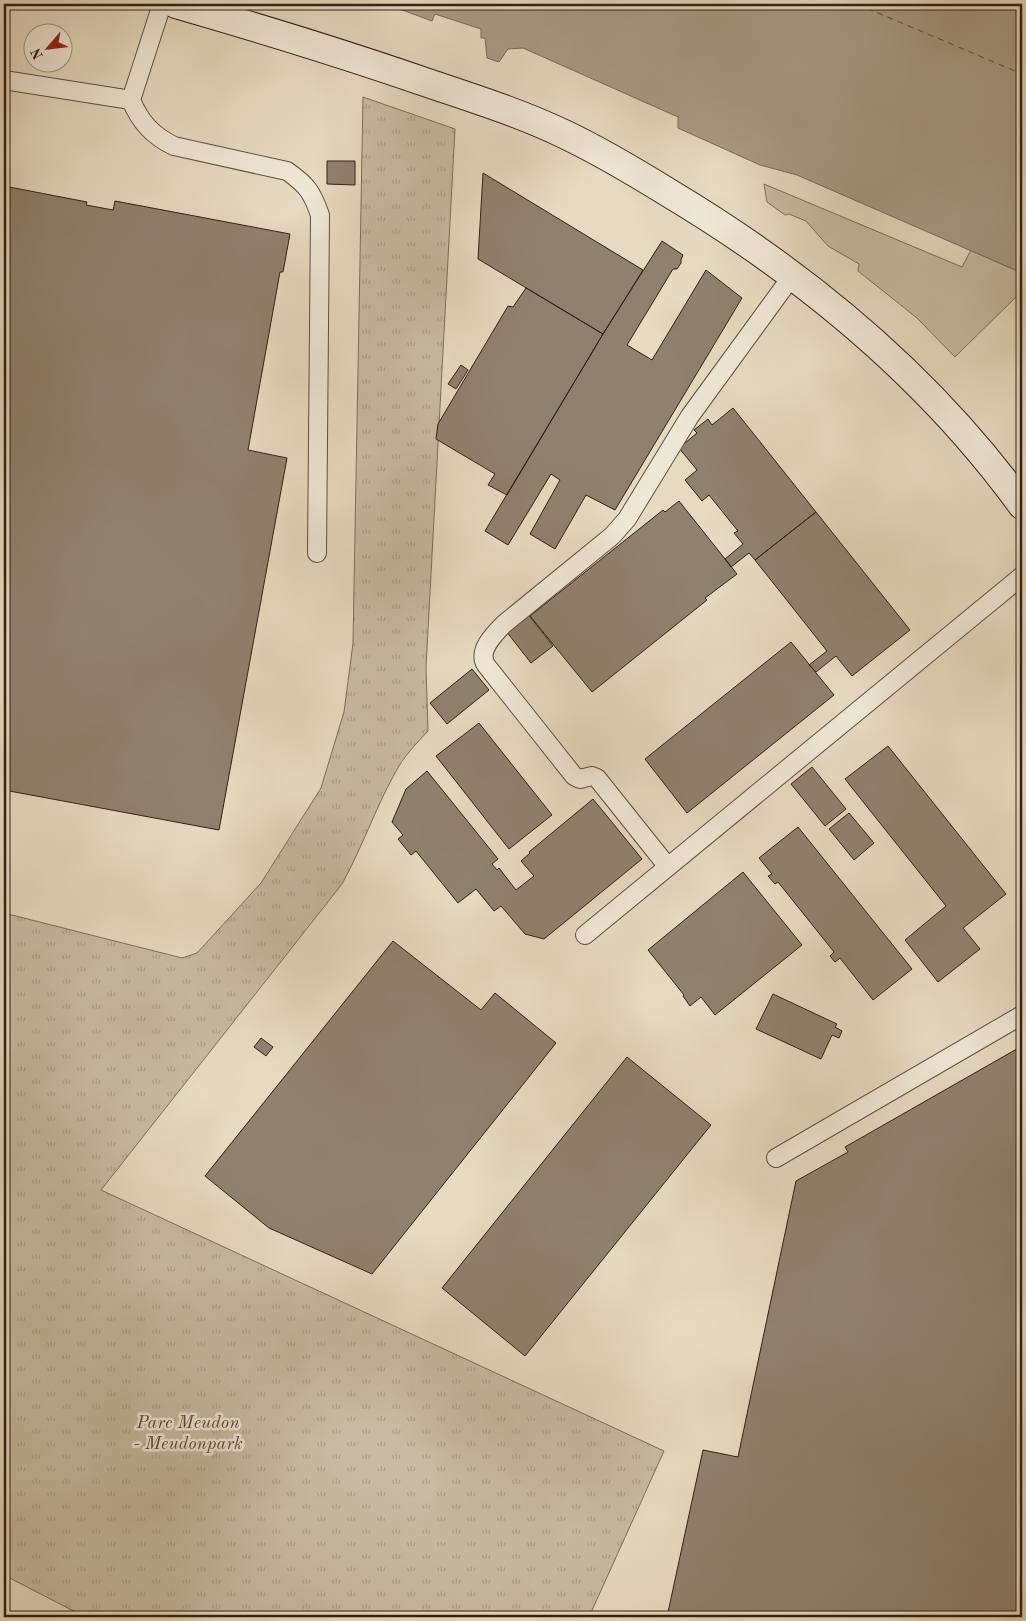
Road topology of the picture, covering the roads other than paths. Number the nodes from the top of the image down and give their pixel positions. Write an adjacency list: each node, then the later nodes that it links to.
1 (162, 4): 4 (lane)
2 (176, 4): 5 (main road)
3 (4, 80): 4 (lane)
4 (131, 100): 7 (lane)
5 (792, 276): 6 (main road); 9 (lane)
6 (1022, 505)
7 (317, 554)
8 (1022, 576): 9 (lane)
9 (668, 866): 10 (lane)
10 (585, 935)
11 (1022, 1015): 12 (lane)
12 (776, 1158)

